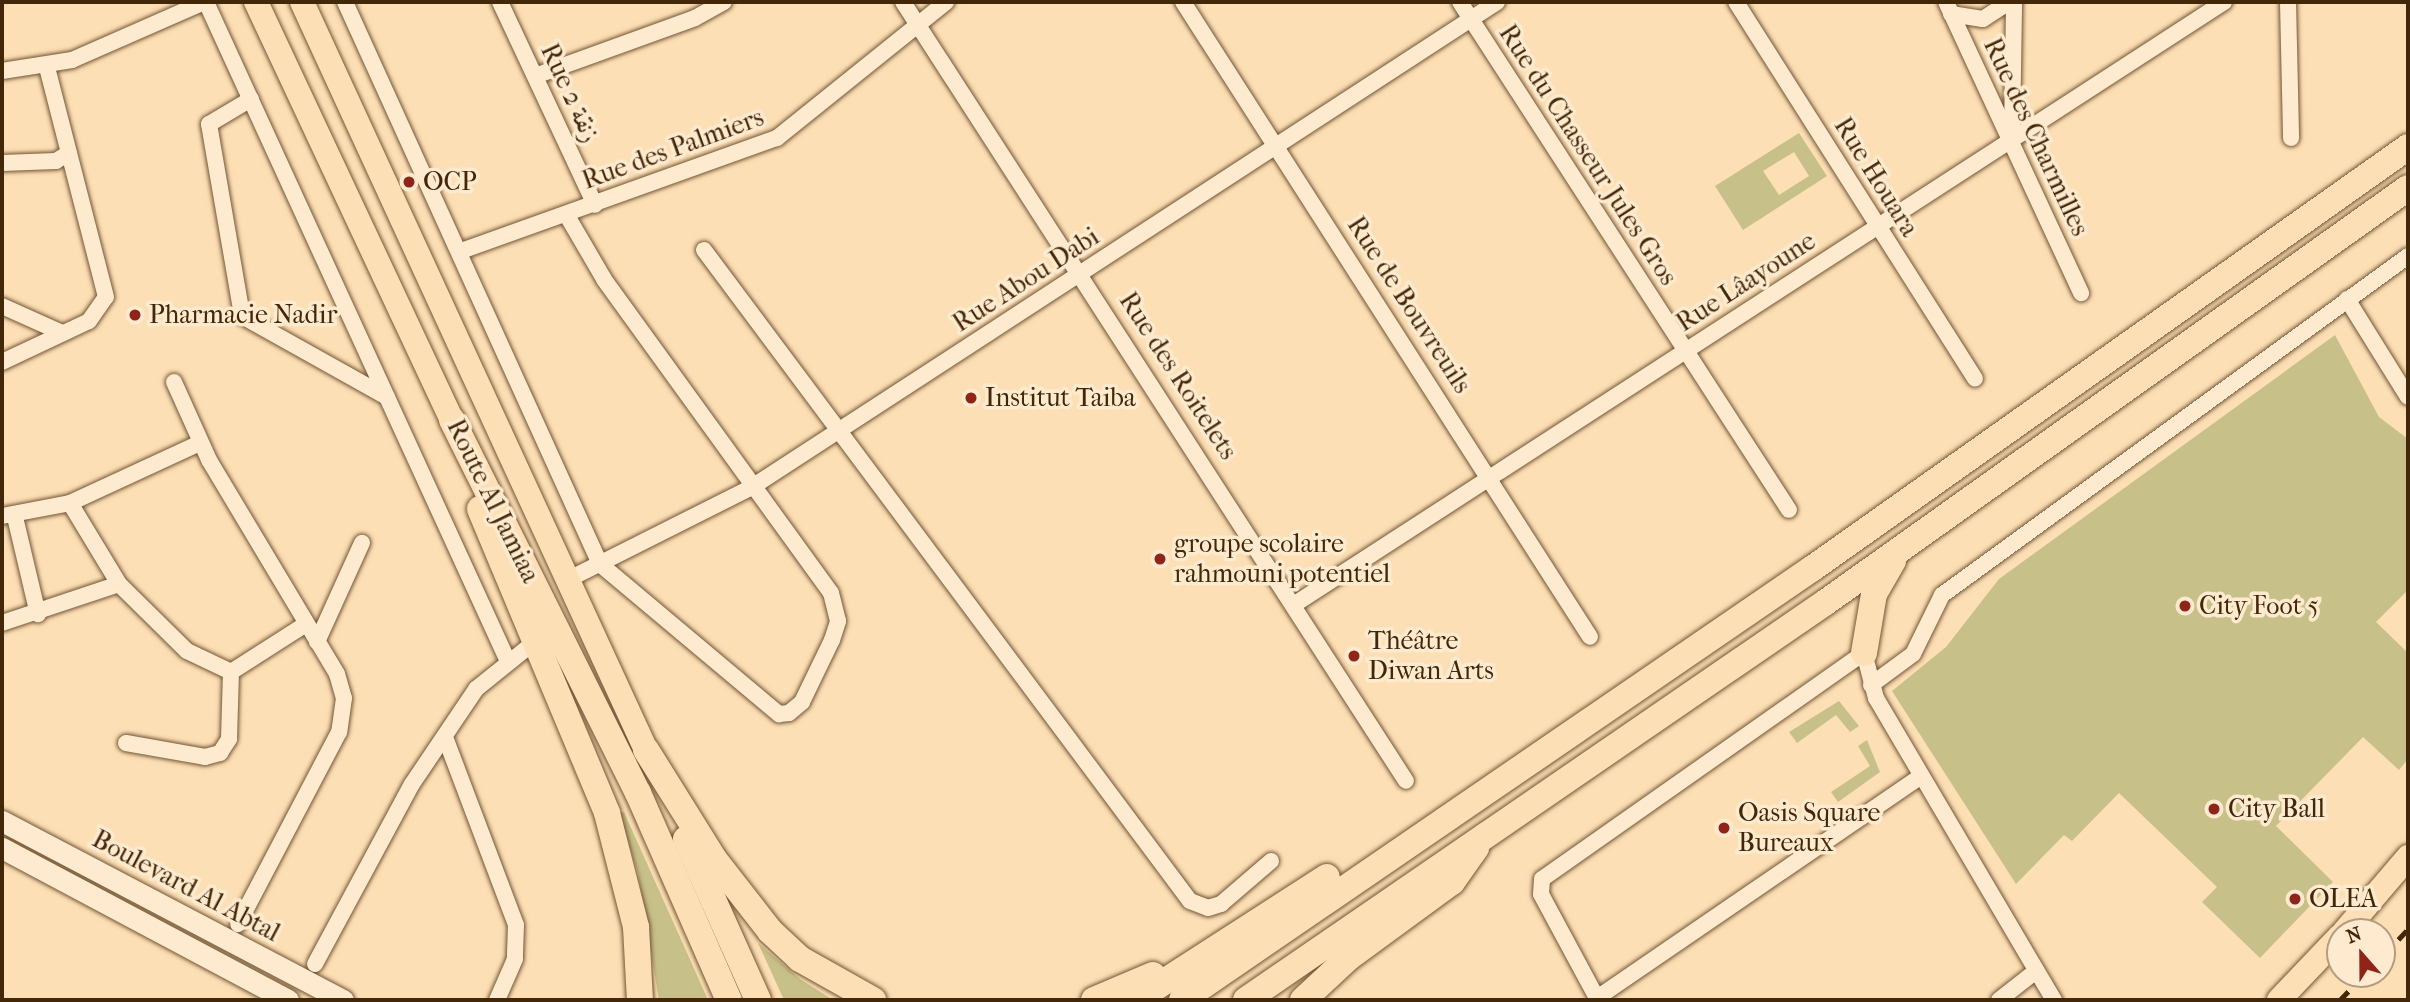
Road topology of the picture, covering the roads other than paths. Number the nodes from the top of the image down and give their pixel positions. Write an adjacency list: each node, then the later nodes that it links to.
1 (205, 2): 19 (street); 22 (street)
2 (256, 2): 47 (main road, Route Al Jamiaa)
3 (302, 2): 59 (main road, Route Al Jamiaa)
4 (345, 2): 34 (street)
5 (500, 2): 21 (street, Rue 2 زنقة)
6 (722, 2): 21 (street)
7 (903, 2): 18 (street, Rue des Roitelets)
8 (946, 2): 18 (street, Rue des Palmiers)
9 (1182, 2): 25 (street, Rue de Bouvreuils)
10 (1460, 2): 17 (street, Rue du Chasseur Jules Gros)
11 (1497, 2): 17 (street, Rue Abou Dabi)
12 (1736, 2): 32 (street, Rue Houara)
13 (2011, 2): 16 (street); 24 (street)
14 (2224, 2): 24 (street, Rue Lâayoune)
15 (2288, 2): 23 (street)
16 (1948, 8): 24 (street, Rue des Charmilles)
17 (1471, 19): 25 (street, Rue Abou Dabi); 41 (street, Rue du Chasseur Jules Gros)
18 (917, 21): 30 (street, Rue des Palmiers); 36 (street, Rue des Roitelets)
19 (47, 68): 20 (street); 27 (street)
20 (2, 71)
21 (535, 76): 30 (street, Rue 2 زنقة)
22 (251, 99): 45 (street); 45 (street)
23 (2291, 138)
24 (2012, 139): 32 (street, Rue Lâayoune); 37 (street, Rue des Charmilles)
25 (1278, 147): 36 (street, Rue Abou Dabi); 50 (street, Rue de Bouvreuils)
26 (2408, 147): 58 (highway)
27 (69, 153): 28 (street); 40 (street)
28 (2, 163)
29 (2408, 188): 56 (highway)
30 (595, 205): 31 (street, Rue des Palmiers)
31 (566, 214): 34 (street, Rue des Palmiers); 51 (street)
32 (1878, 226): 41 (street, Rue Lâayoune); 43 (street, Rue Houara)
33 (704, 250): 48 (street)
34 (461, 251): 57 (street)
35 (2408, 256): 38 (street)
36 (1083, 272): 48 (street, Rue Abou Dabi); 62 (street, Rue des Roitelets)
37 (2081, 293)
38 (2347, 299): 46 (street); 72 (street)
39 (2, 306): 40 (street)
40 (62, 333): 42 (street)
41 (1685, 351): 50 (street, Rue Lâayoune); 53 (street, Rue du Chasseur Jules Gros)
42 (2, 362)
43 (1975, 378)
44 (174, 382): 49 (street)
45 (387, 397): 70 (street)
46 (2408, 397)
47 (452, 420): 68 (highway); 94 (highway, Route Al Jamiaa)
48 (838, 433): 51 (street, Rue Abou Dabi); 82 (street)
49 (200, 443): 52 (street); 65 (street)
50 (1490, 478): 62 (street, Rue Lâayoune); 66 (street, Rue de Bouvreuils)
51 (752, 487): 57 (street, Rue Abou Dabi); 57 (street)
52 (70, 503): 54 (street); 60 (street)
53 (1790, 510)
54 (8, 516): 63 (street)
55 (362, 543): 67 (street)
56 (1906, 545): 61 (highway); 69 (highway)
57 (600, 564): 59 (street, Rue Abou Dabi)
58 (1812, 568): 85 (highway); 99 (highway)
59 (569, 579): 75 (main road, Route Al Jamiaa)
60 (119, 584): 63 (street); 71 (street)
61 (1826, 602): 69 (highway); 79 (highway)
62 (1294, 604): 77 (street, Rue des Roitelets)
63 (38, 614): 64 (street)
64 (2, 623)
65 (306, 624): 67 (street); 71 (street)
66 (1590, 636)
67 (317, 642): 84 (street)
68 (532, 643): 70 (street); 89 (highway)
69 (1864, 653): 72 (street); 90 (street)
70 (507, 659): 73 (street)
71 (231, 672): 74 (street)
72 (1871, 685): 76 (street)
73 (445, 737): 87 (street); 93 (street)
74 (126, 743)
75 (646, 750): 95 (highway, Route Al Jamiaa); 96 (highway)
76 (1920, 777): 88 (street); 90 (street)
77 (1406, 781)
78 (2, 821): 92 (main road, Boulevard Al Abtal)
79 (1479, 840): 100 (highway); 101 (highway); 102 (highway)
80 (2, 848): 91 (main road, Boulevard Al Abtal)
81 (2408, 857): 83 (main road)
82 (1271, 861)
83 (2356, 918)
84 (238, 923)
85 (1216, 948): 97 (highway); 98 (highway)
86 (2326, 951): 105 (main road)
87 (315, 964)
88 (2036, 971): 103 (street); 104 (street)
89 (643, 995)
90 (1598, 999)
91 (288, 1000)
92 (343, 1000)
93 (497, 1000)
94 (729, 1000)
95 (758, 1000)
96 (873, 1000)
97 (1094, 1000)
98 (1136, 1000)
99 (1182, 1000)
100 (1246, 1000)
101 (1268, 1000)
102 (1303, 1000)
103 (1999, 1000)
104 (2054, 1000)
105 (2279, 1000)

